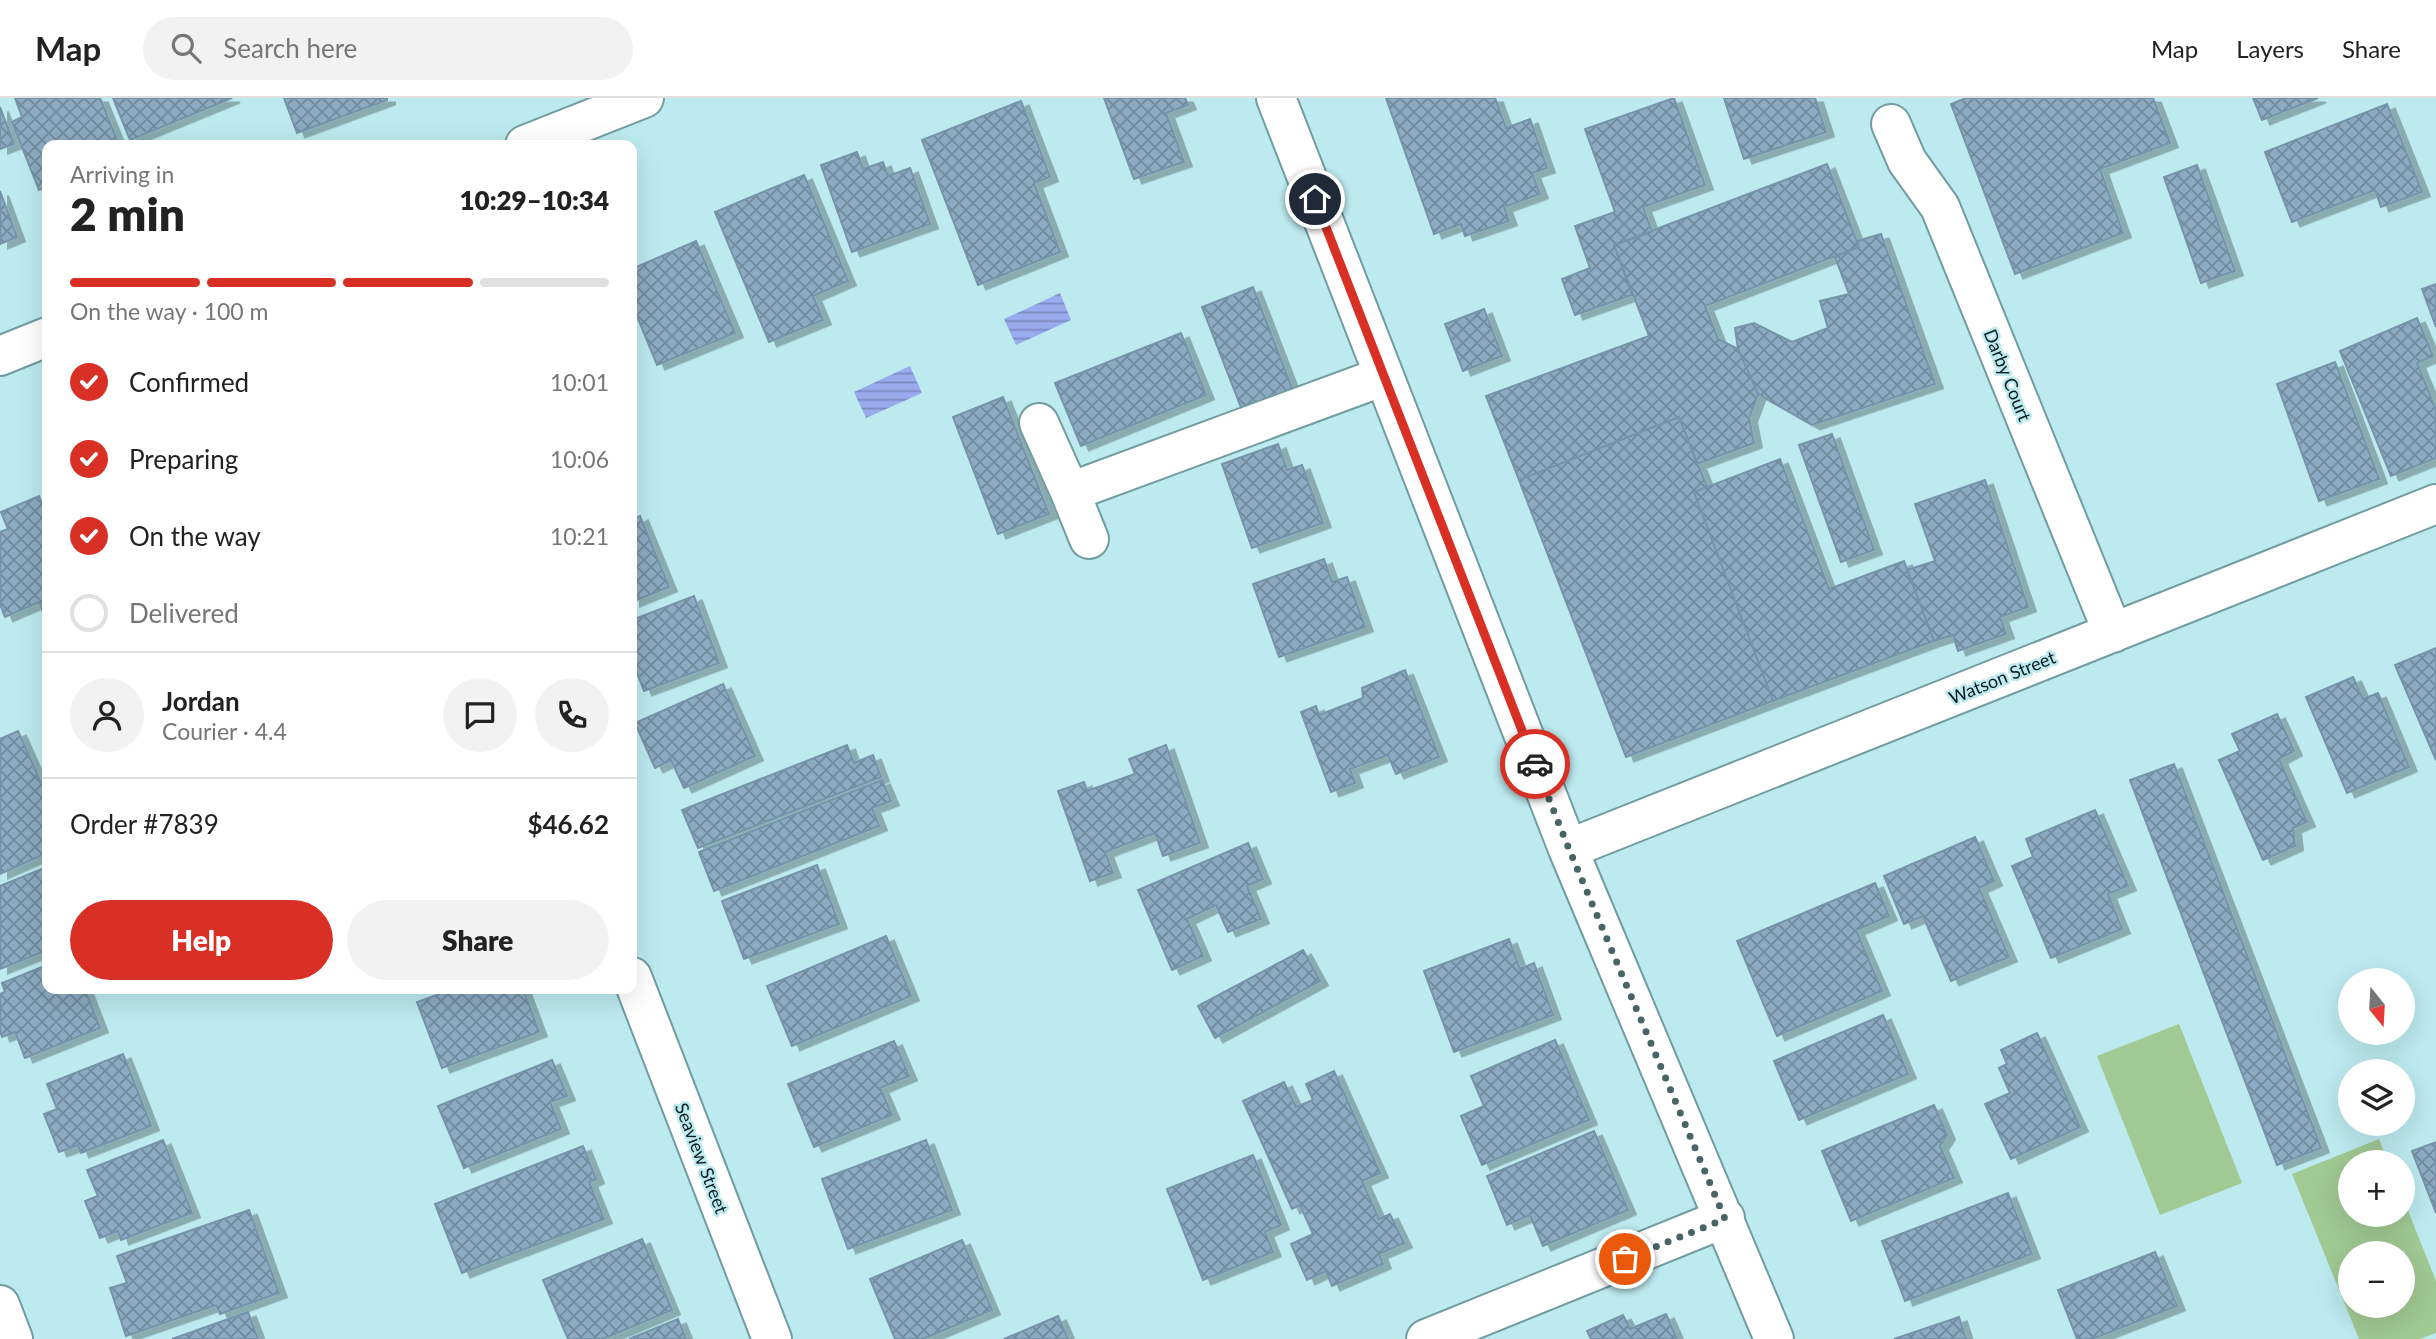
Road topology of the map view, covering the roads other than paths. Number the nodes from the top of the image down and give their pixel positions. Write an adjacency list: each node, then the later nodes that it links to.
1 (644, 98): 4 (street)
2 (1276, 98): 7 (street)
3 (1891, 124): 12 (street, Darby Court)
4 (538, 140)
5 (42, 339): 6 (street)
6 (0, 356)
7 (1384, 376): 9 (street); 13 (street)
8 (1040, 423): 9 (street)
9 (1070, 492): 11 (street)
10 (2436, 504): 12 (street, Watson Street)
11 (1089, 539)
12 (2113, 633): 13 (street, Watson Street)
13 (1569, 849): 15 (street)
14 (637, 990): 18 (street, Seaview Street)
15 (1725, 1219): 19 (street); 20 (street)
16 (0, 1306): 17 (street)
17 (13, 1339)
18 (772, 1339)
19 (1426, 1339)
20 (1774, 1339)

